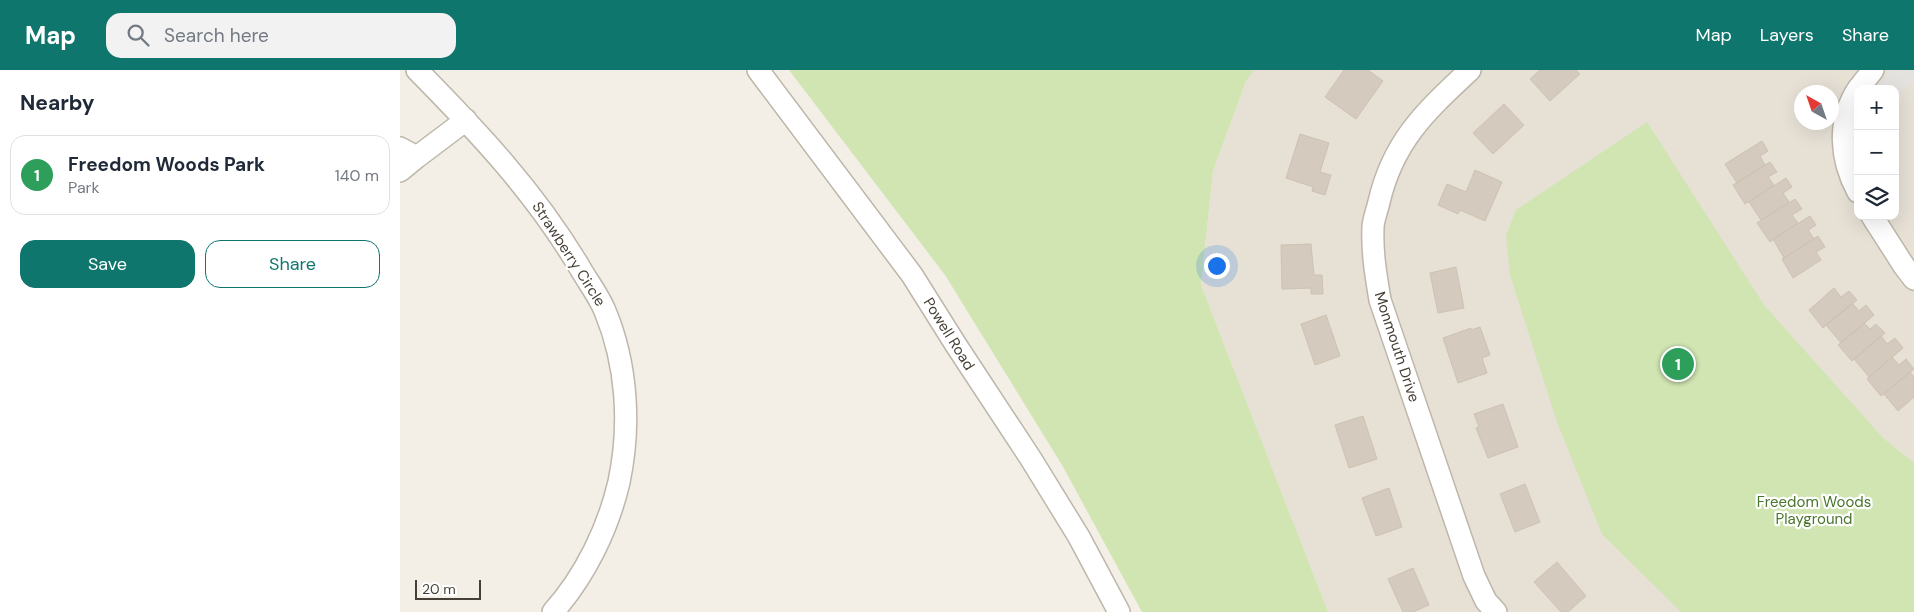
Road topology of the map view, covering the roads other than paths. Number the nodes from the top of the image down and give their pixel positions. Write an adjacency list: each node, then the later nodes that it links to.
1 (417, 70): 7 (street, Strawberry Circle)
2 (758, 70): 14 (street, Powell Road)
3 (1470, 70): 15 (street, Monmouth Drive)
4 (1873, 70): 5 (street)
5 (1861, 85)
6 (1854, 97): 10 (street)
7 (466, 120): 8 (street); 13 (street, Strawberry Circle)
8 (408, 152): 9 (street)
9 (400, 172)
10 (1854, 183)
11 (1875, 220): 12 (street)
12 (1914, 279)
13 (553, 612)
14 (1119, 612)
15 (1496, 612)

